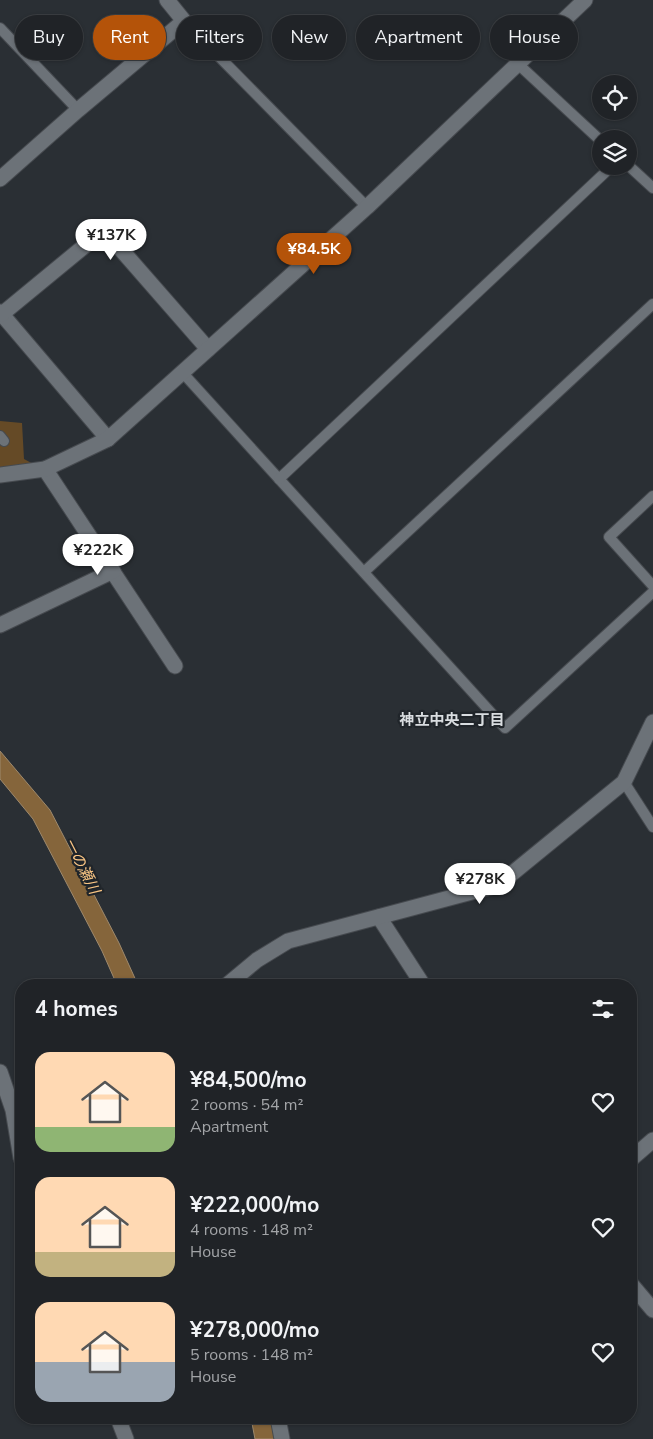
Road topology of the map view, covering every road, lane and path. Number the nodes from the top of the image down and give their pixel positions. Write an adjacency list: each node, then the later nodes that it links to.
1 (167, 0): 3 (street)
2 (585, 0): 7 (street)
3 (179, 15)
4 (0, 28): 8 (lane)
5 (176, 28): 8 (street)
6 (222, 60): 14 (lane)
7 (518, 64): 9 (lane); 14 (street)
8 (78, 110): 12 (street)
9 (592, 133)
10 (637, 173): 13 (lane)
11 (602, 175): 22 (lane)
12 (0, 179)
13 (653, 188)
14 (367, 207): 17 (street)
15 (653, 304): 25 (lane)
16 (1, 313): 17 (street); 19 (street)
17 (208, 350): 18 (street)
18 (182, 372): 19 (street); 22 (lane)
19 (108, 439): 20 (street)
20 (46, 468): 21 (street); 24 (street)
21 (0, 475)
22 (280, 479): 25 (lane)
23 (653, 496): 26 (lane)
24 (113, 571): 28 (street); 29 (street)
25 (364, 572): 27 (lane)
26 (653, 586)
27 (653, 592)
28 (0, 625)
29 (176, 666)
30 (653, 722): 31 (street)
31 (624, 782): 32 (lane); 33 (street)
32 (653, 826)
33 (379, 917): 34 (street); 35 (street)
34 (234, 979)
35 (419, 979)
36 (0, 1072): 37 (street)
37 (15, 1122)
38 (653, 1140): 39 (street)
39 (637, 1154)
40 (637, 1291): 41 (street)
41 (653, 1310)
42 (120, 1424): 44 (street)
43 (279, 1424): 45 (street)
44 (126, 1439)
45 (282, 1439)

